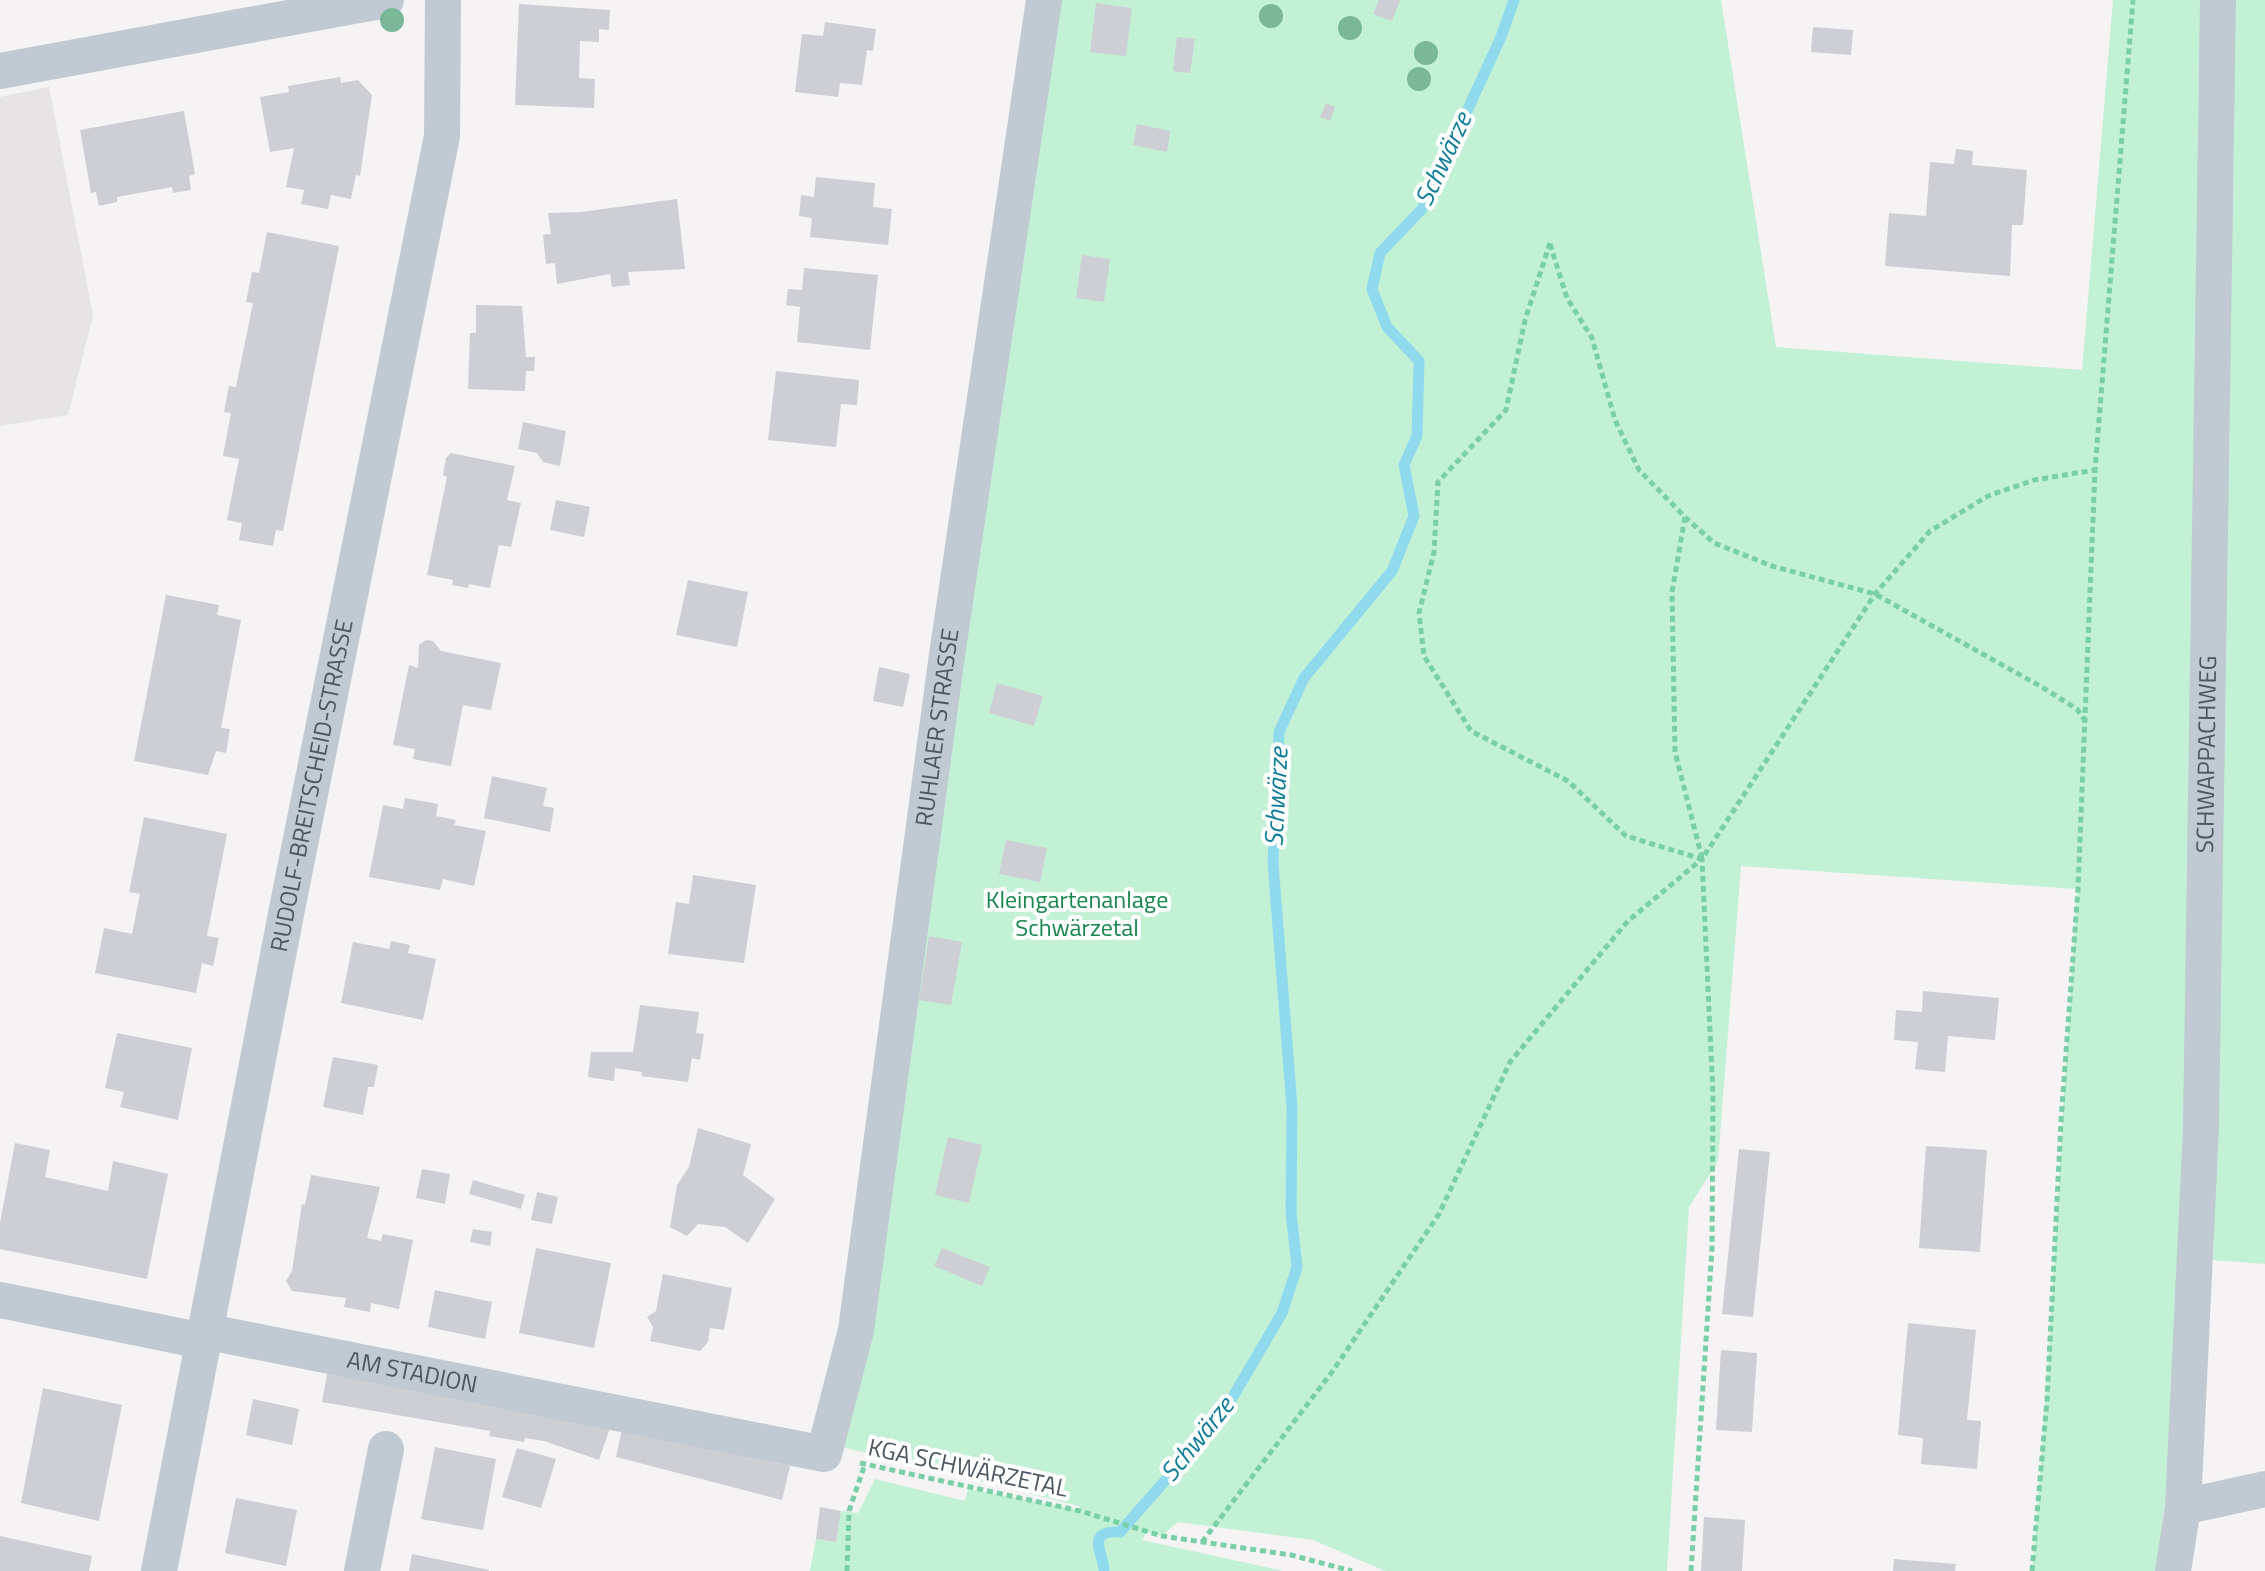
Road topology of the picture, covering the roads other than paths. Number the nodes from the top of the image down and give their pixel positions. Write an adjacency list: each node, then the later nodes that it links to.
1 (386, 0): 5 (street)
2 (443, 0): 7 (street, RUDOLF-BREITSCHEID-STRASSE)
3 (1044, 0): 9 (street, RUHLAER STRASSE)
4 (2218, 0): 11 (street, SCHWAPPACHWEG)
5 (0, 71)
6 (0, 1300): 7 (street, AM STADION)
7 (205, 1336): 9 (street, AM STADION); 12 (street, RUDOLF-BREITSCHEID-STRASSE)
8 (386, 1449): 13 (street)
9 (824, 1454)
10 (2265, 1489): 11 (street)
11 (2183, 1507): 14 (street, SCHWAPPACHWEG)
12 (159, 1571)
13 (362, 1571)
14 (2173, 1571)

